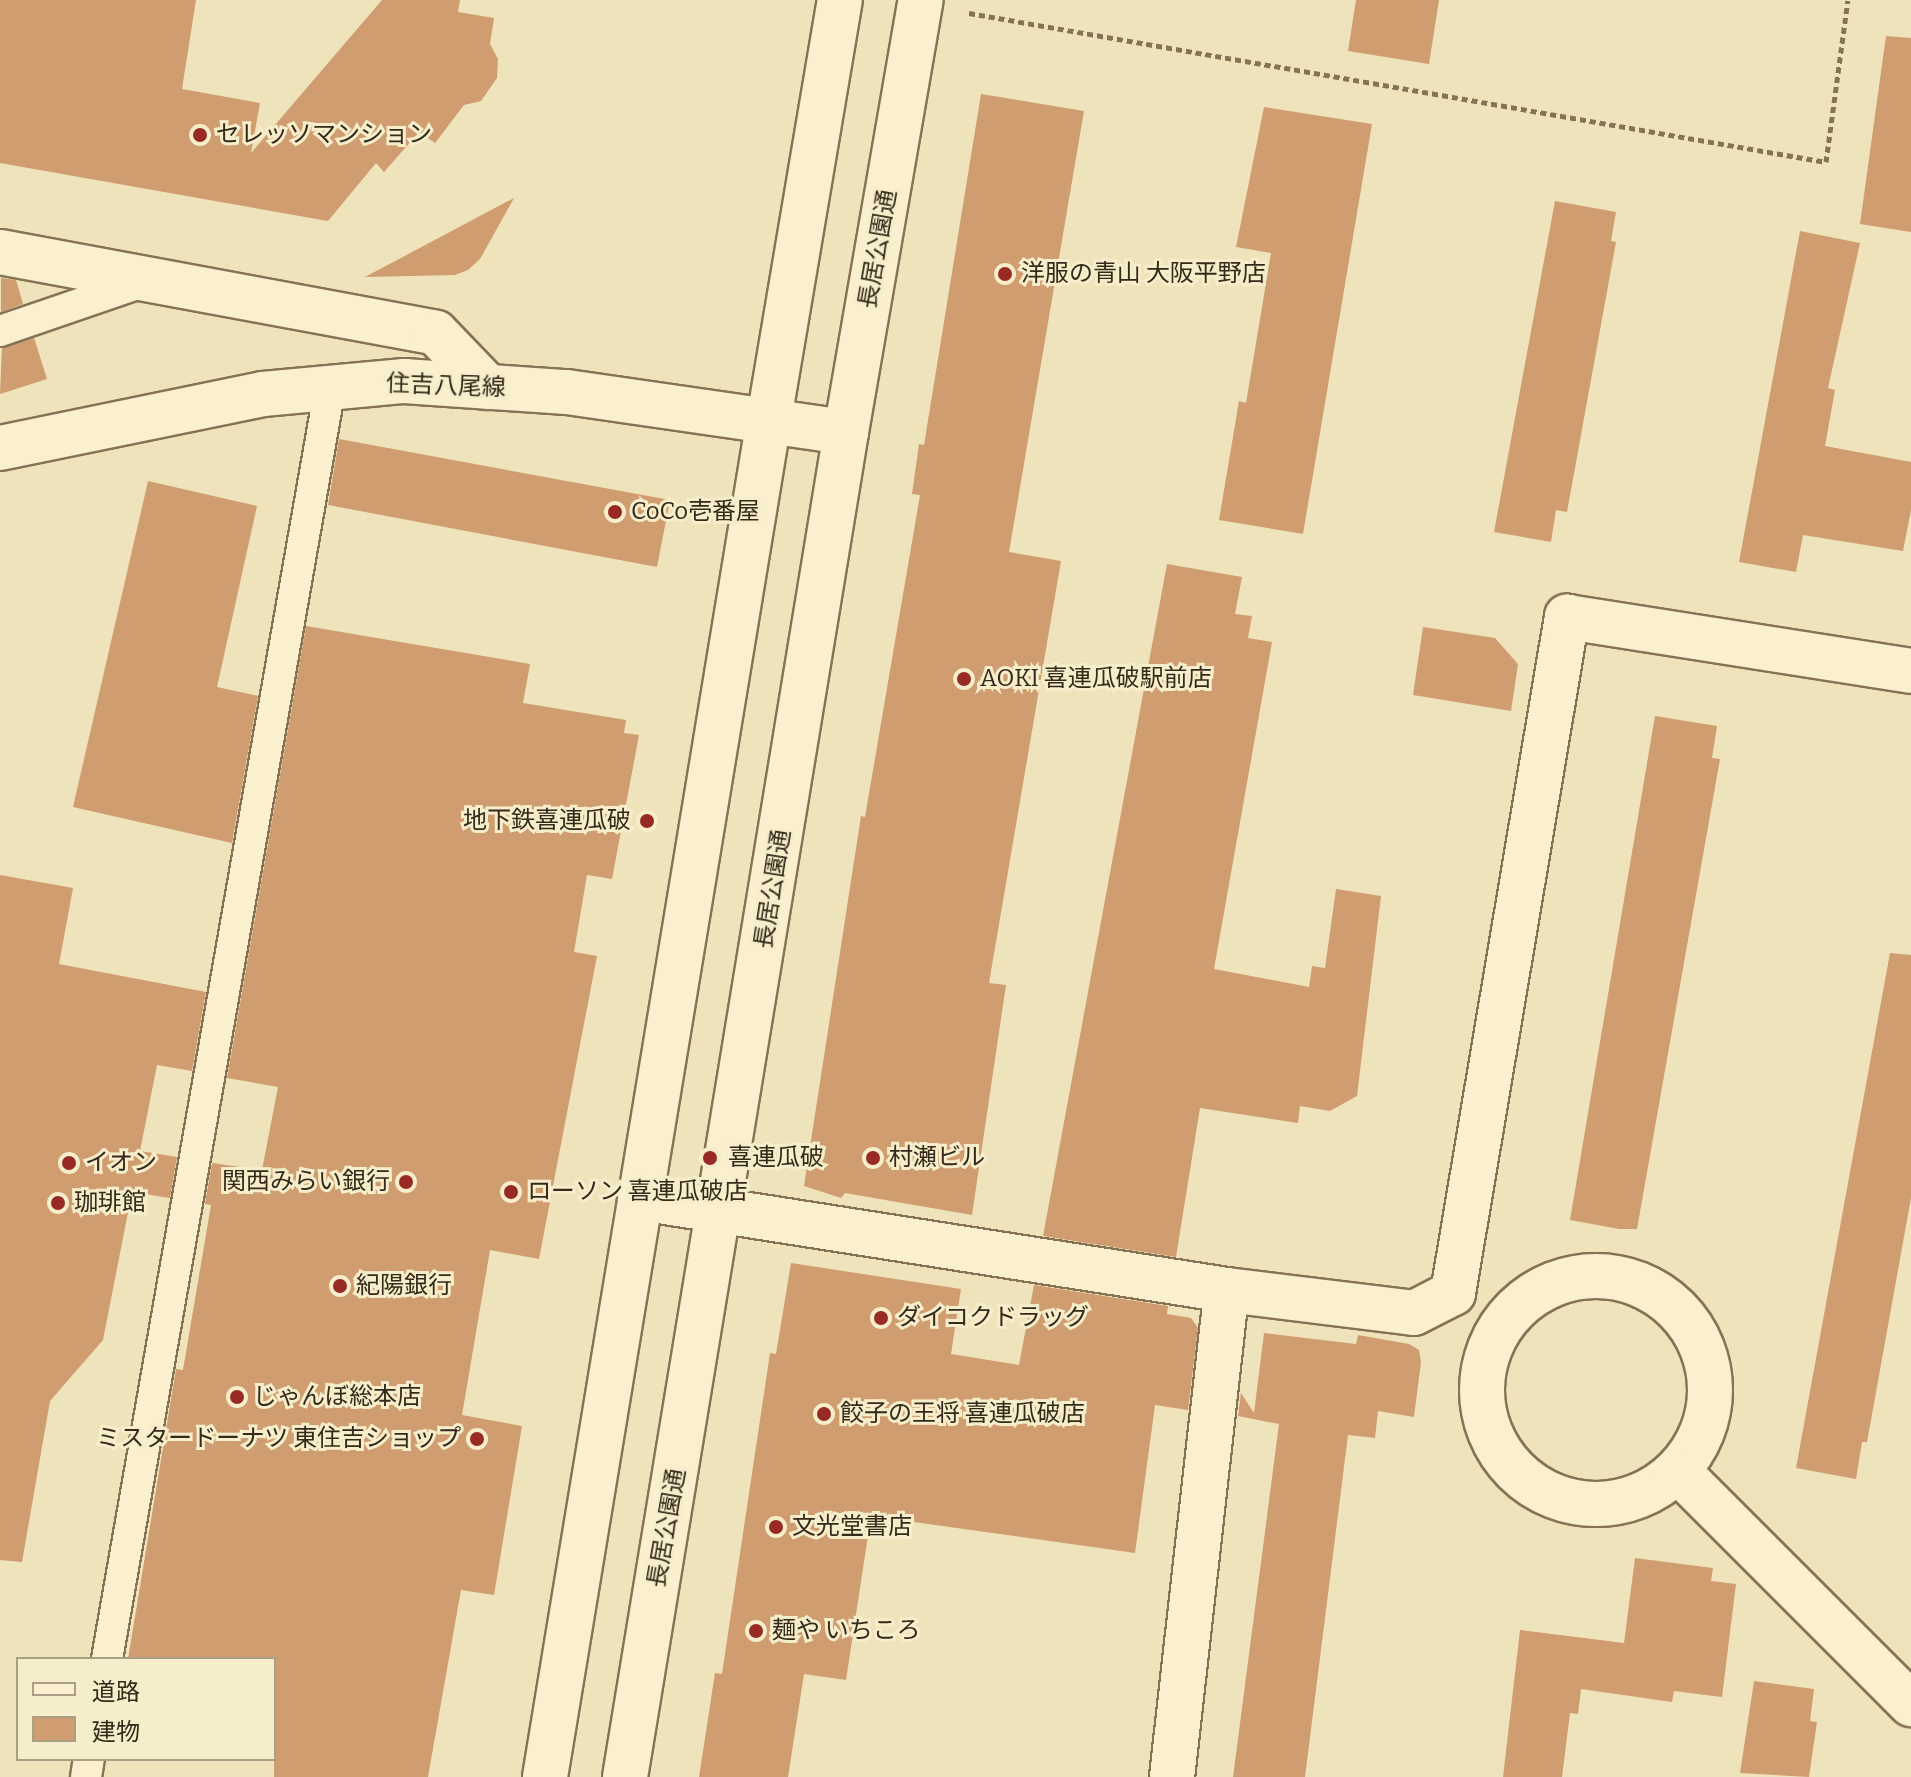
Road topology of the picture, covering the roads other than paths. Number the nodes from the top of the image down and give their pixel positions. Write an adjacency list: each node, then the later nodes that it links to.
1 (840, 0): 8 (street)
2 (921, 0): 9 (street, 長居公園通)
3 (0, 252): 4 (street)
4 (149, 279): 5 (lane); 6 (street)
5 (0, 331)
6 (488, 387): 7 (street, 住吉八尾線); 8 (street, 住吉八尾線)
7 (330, 388): 10 (street, 住吉八尾線); 18 (lane)
8 (769, 419): 9 (street, 住吉八尾線); 12 (street)
9 (846, 432): 13 (street, 長居公園通)
10 (0, 448)
11 (1911, 671): 15 (street)
12 (640, 1198): 13 (street); 20 (street)
13 (720, 1210): 14 (street); 21 (street, 長居公園通)
14 (1227, 1290): 15 (street); 22 (street)
15 (1453, 1293): 16 (street)
16 (1507, 1317): 17 (street); 17 (street)
17 (1678, 1471): 19 (street)
18 (107, 1657)
19 (1911, 1704)
20 (545, 1777)
21 (625, 1777)
22 (1172, 1777)

